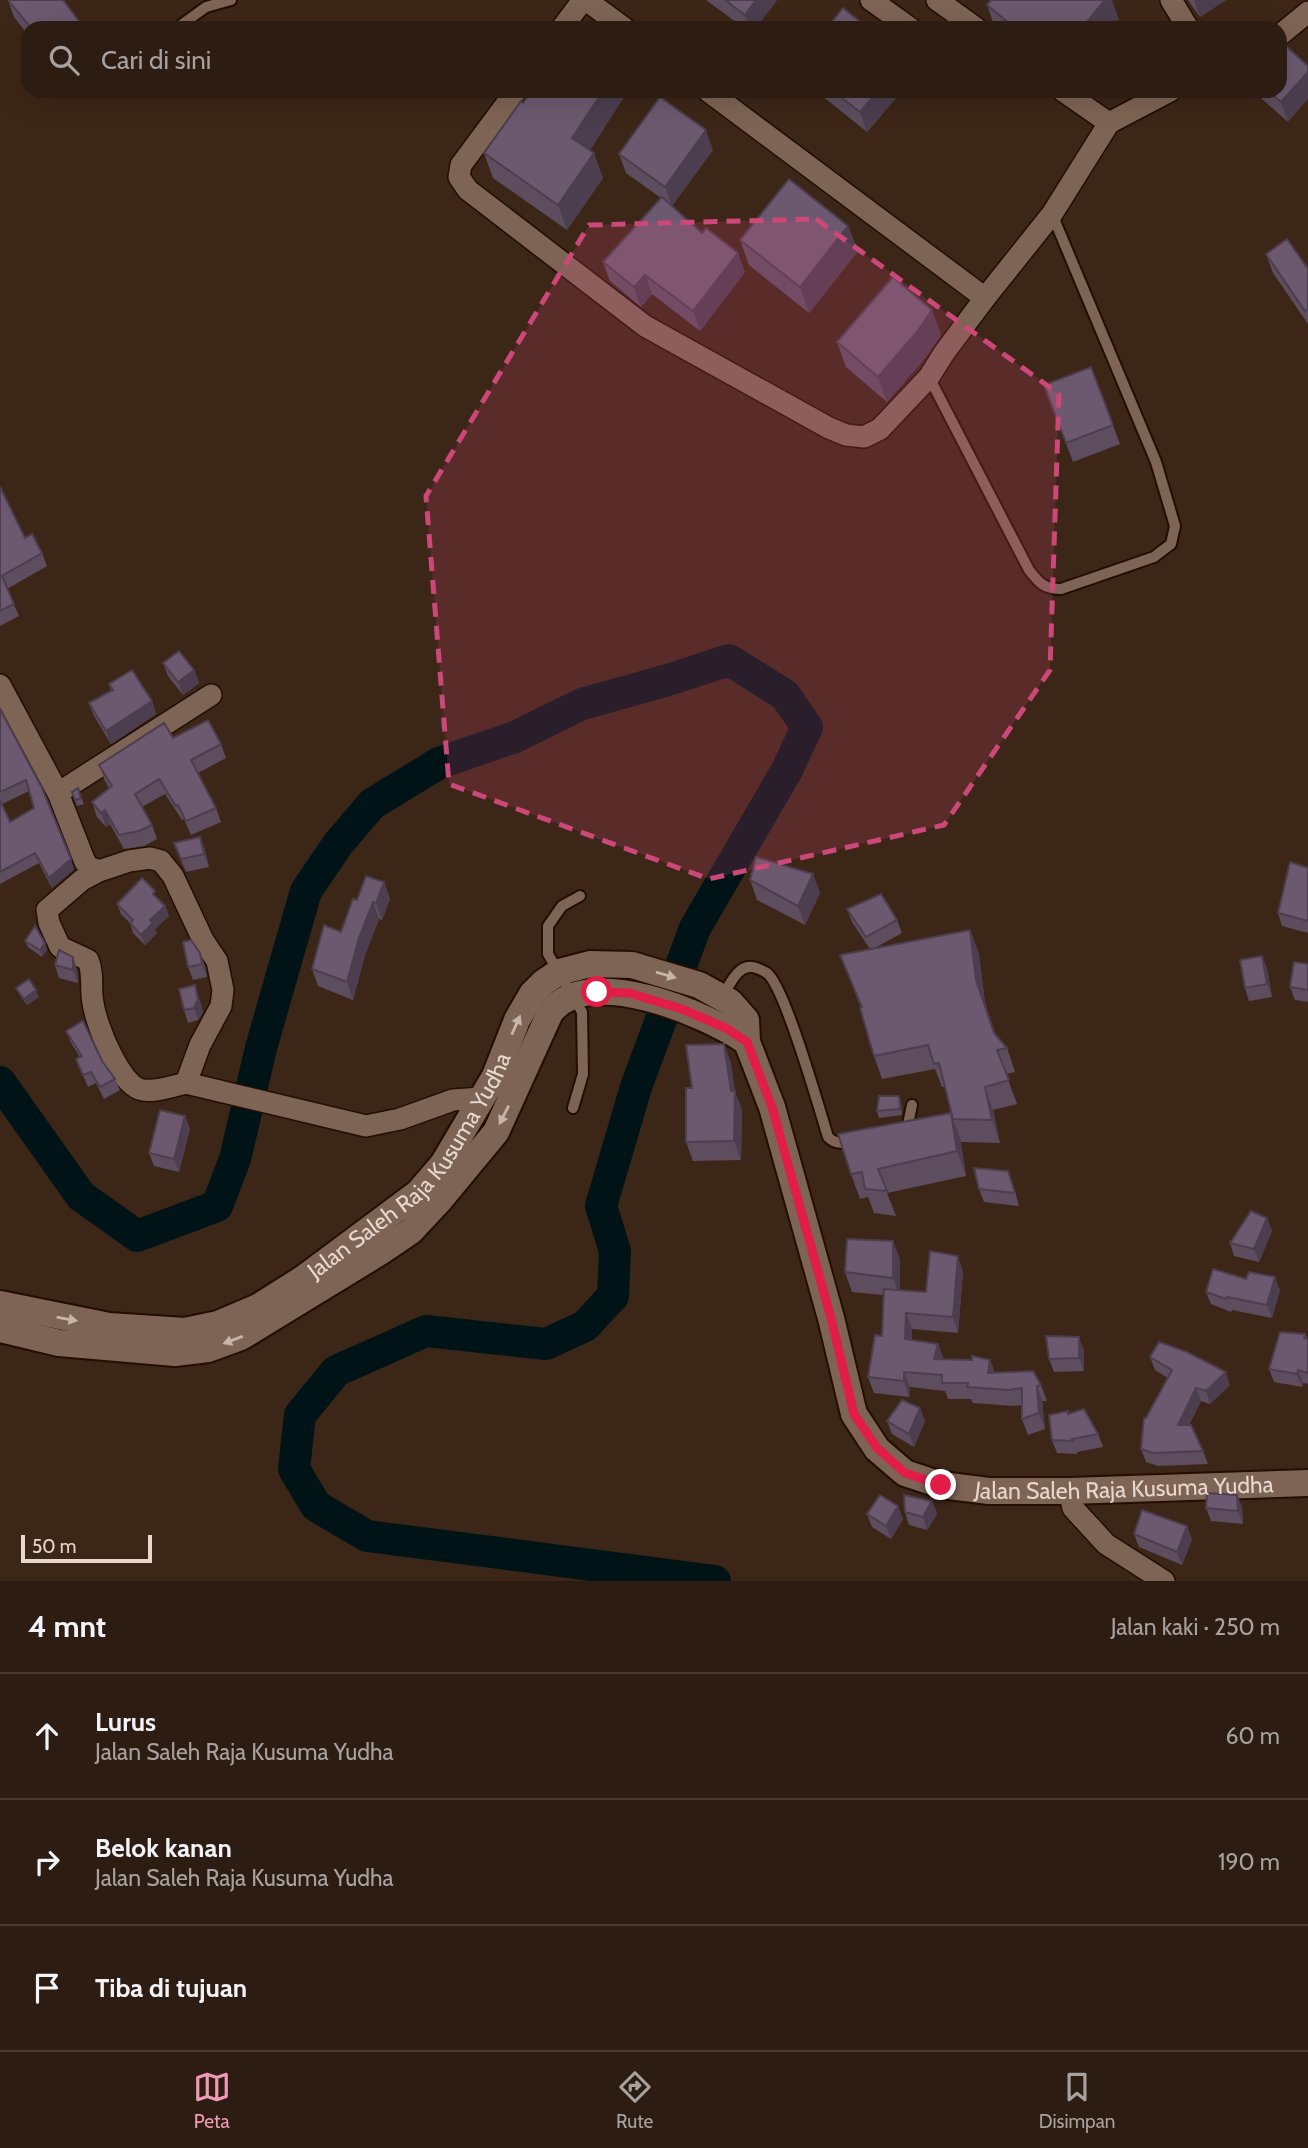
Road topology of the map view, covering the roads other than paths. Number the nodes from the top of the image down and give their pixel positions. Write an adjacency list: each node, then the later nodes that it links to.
1 (230, 0): 7 (lane)
2 (584, 0): 8 (street); 9 (street)
3 (871, 0): 10 (street)
4 (937, 0): 11 (street)
5 (1171, 0): 12 (street)
6 (1308, 12): 13 (street)
7 (187, 21)
8 (568, 21)
9 (614, 21)
10 (900, 21)
11 (966, 21)
12 (1184, 21)
13 (1287, 30)
14 (511, 98): 21 (street)
15 (717, 98): 20 (street)
16 (1073, 98): 18 (street)
17 (1157, 98): 18 (street)
18 (1109, 123): 19 (street)
19 (1052, 214): 20 (street); 21 (lane)
20 (985, 298): 21 (street)
21 (929, 377)
22 (0, 685): 24 (street)
23 (211, 695): 24 (street)
24 (58, 793): 25 (street)
25 (99, 871): 30 (street); 30 (street)
26 (580, 896): 27 (lane)
27 (566, 983): 28 (street, Jalan Saleh Raja Kusuma Yudha, one-way to 28); 29 (street); 31 (street, Jalan Saleh Raja Kusuma Yudha, one-way to 27); 33 (lane); 37 (street, Jalan Saleh Raja Kusuma Yudha, one-way to 37)
28 (710, 991): 29 (street, Jalan Saleh Raja Kusuma Yudha); 35 (lane)
29 (747, 1042): 39 (street, Jalan Saleh Raja Kusuma Yudha)
30 (186, 1083): 31 (street)
31 (482, 1098): 36 (street, Jalan Saleh Raja Kusuma Yudha, one-way to 31)
32 (912, 1105): 34 (lane)
33 (573, 1108)
34 (892, 1139)
35 (865, 1141)
36 (0, 1304)
37 (0, 1329)
38 (1308, 1483): 39 (street, Jalan Saleh Raja Kusuma Yudha)
39 (1069, 1491): 40 (street)
40 (1164, 1581)

